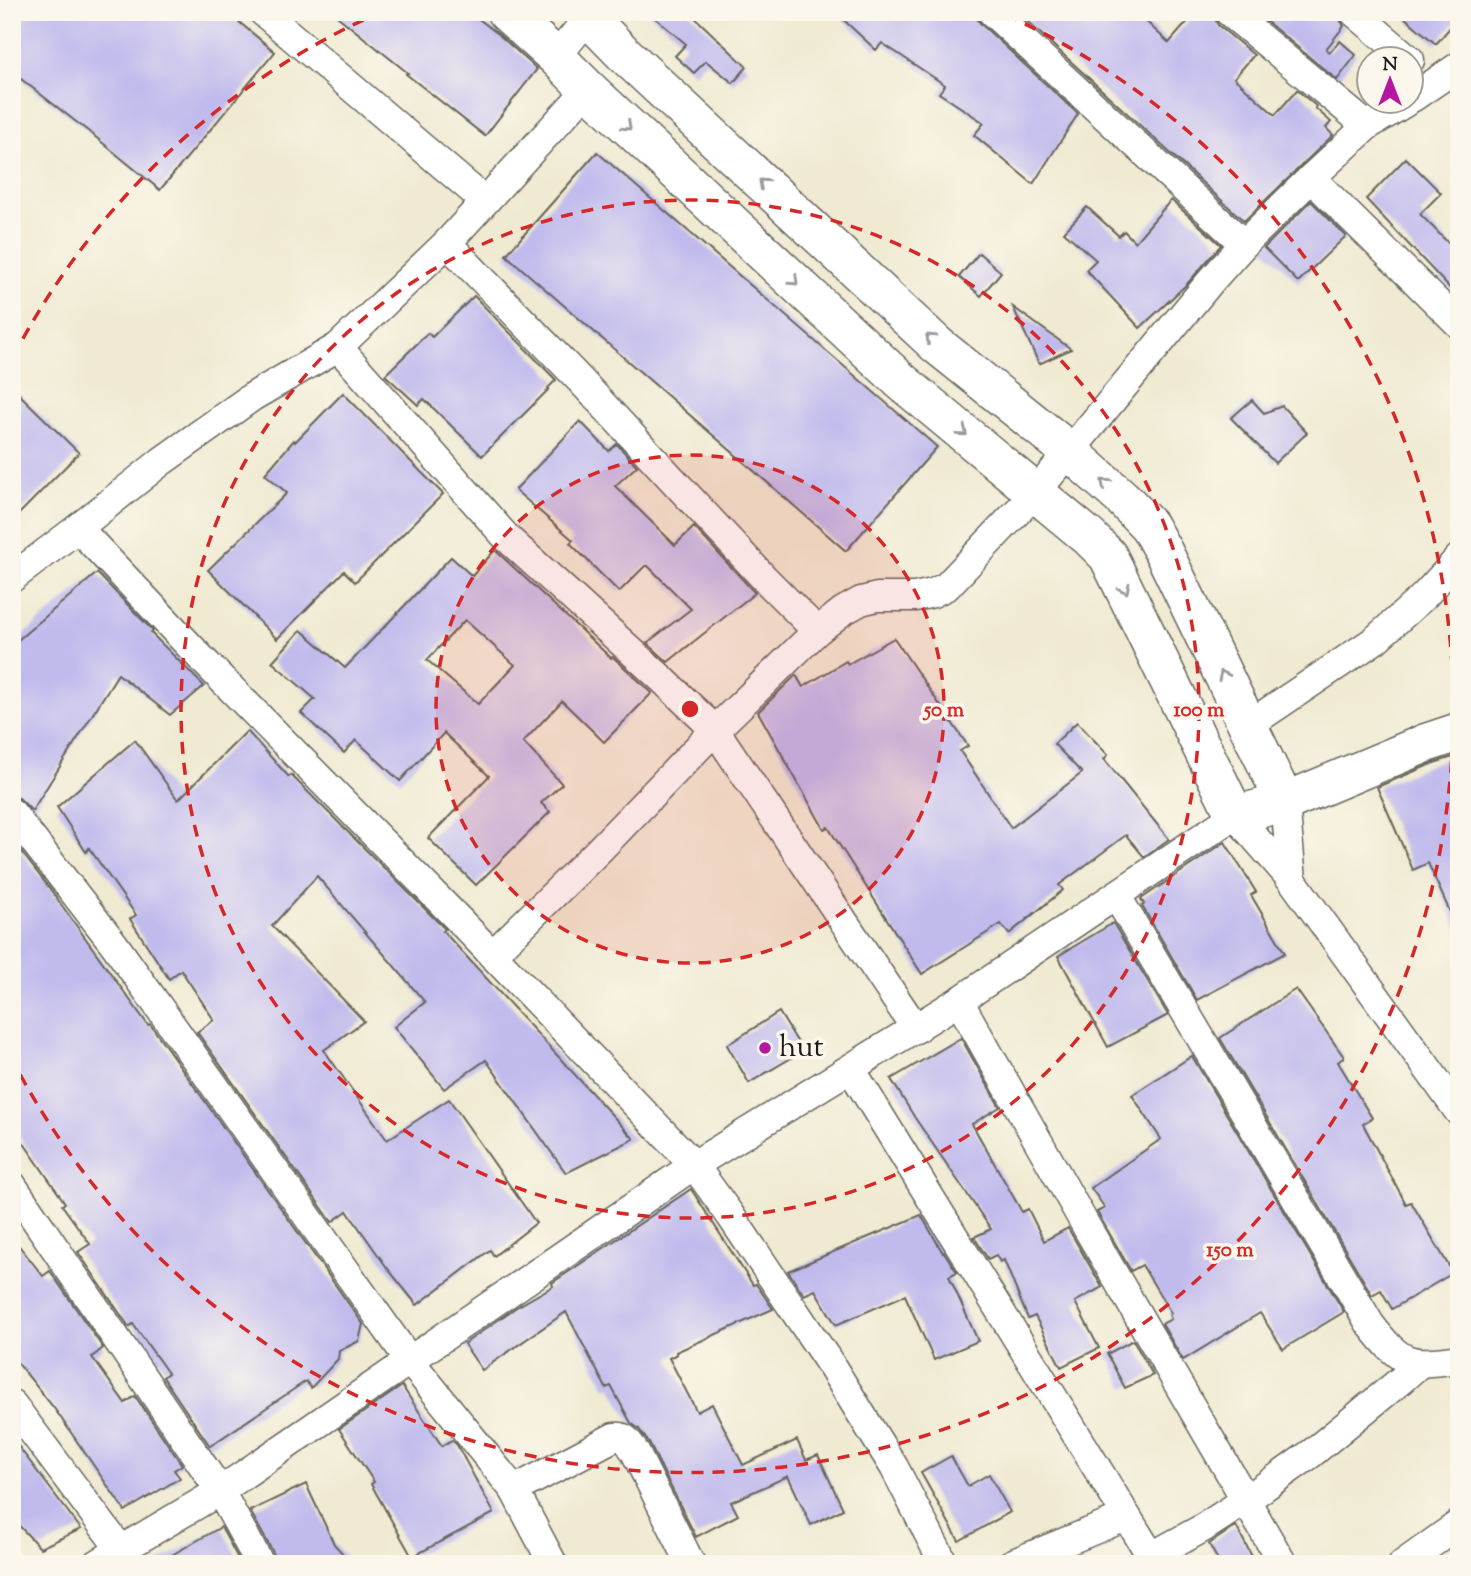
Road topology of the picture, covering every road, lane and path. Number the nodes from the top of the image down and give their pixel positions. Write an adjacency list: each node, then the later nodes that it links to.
1 (264, 12): 16 (street)
2 (506, 12): 8 (street)
3 (992, 12): 18 (street)
4 (1229, 12): 14 (street)
5 (1354, 12): 7 (street)
6 (588, 14): 8 (street); 21 (street, one-way to 6)
7 (1394, 46)
8 (556, 57): 11 (street)
9 (1426, 67): 10 (street)
10 (1452, 78): 12 (street)
11 (588, 89): 16 (street); 22 (street, one-way to 22)
12 (1426, 91)
13 (1383, 116): 14 (street)
14 (1367, 126): 15 (street)
15 (1311, 178): 18 (street); 19 (street)
16 (485, 201): 17 (street)
17 (447, 243): 20 (street); 26 (street)
18 (1244, 244): 21 (street)
19 (1459, 324)
20 (338, 347): 23 (street); 28 (street)
21 (1069, 451): 22 (street); 27 (street, one-way to 21)
22 (1035, 492): 26 (street); 32 (street, one-way to 32)
23 (78, 528): 25 (street); 35 (street)
24 (1459, 558): 27 (street)
25 (12, 578)
26 (817, 631): 28 (street)
27 (1247, 726): 30 (street)
28 (715, 730): 35 (street); 37 (street)
29 (1459, 732): 30 (street)
30 (1285, 802): 32 (street); 33 (street)
31 (12, 813): 43 (street)
32 (1235, 815): 33 (street); 34 (street)
33 (1292, 880): 39 (street)
34 (1116, 895): 36 (street); 44 (street)
35 (492, 955): 40 (street)
36 (959, 1001): 37 (street); 48 (street)
37 (916, 1029): 38 (street)
38 (851, 1069): 40 (street); 49 (street)
39 (1459, 1112)
40 (694, 1165): 43 (street); 58 (street)
41 (12, 1185): 47 (street)
42 (1459, 1359): 44 (street)
43 (410, 1361): 46 (street); 47 (street)
44 (1420, 1363): 48 (street)
45 (12, 1404): 51 (street)
46 (514, 1490): 56 (street); 57 (street)
47 (220, 1491): 51 (street); 55 (street)
48 (1246, 1500): 53 (street); 60 (street)
49 (1126, 1517): 52 (street); 53 (street)
50 (1459, 1524): 61 (street)
51 (121, 1550): 54 (street)
52 (1041, 1559): 59 (street)
53 (1154, 1560)
54 (97, 1564)
55 (260, 1564)
56 (553, 1564)
57 (691, 1564)
58 (944, 1564)
59 (1011, 1564)
60 (1283, 1564)
61 (1404, 1564)

